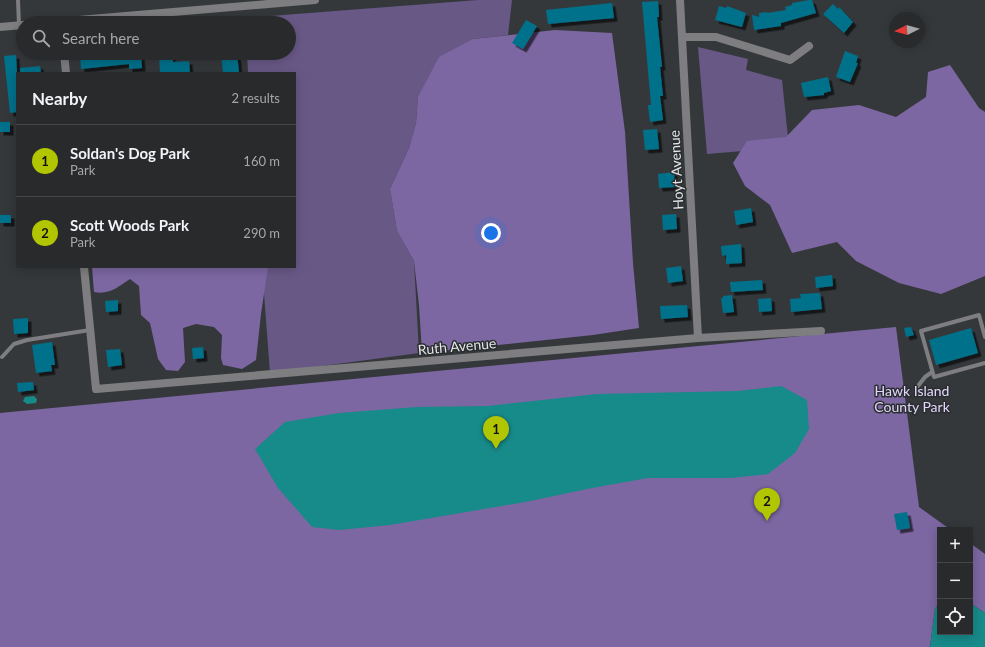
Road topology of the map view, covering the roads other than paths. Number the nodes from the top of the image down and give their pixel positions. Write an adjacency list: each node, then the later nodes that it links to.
1 (18, 0): 4 (lane)
2 (315, 0): 5 (street)
3 (680, 0): 8 (street, Hoyt Avenue)
4 (20, 16)
5 (130, 16)
6 (16, 25): 7 (street)
7 (0, 27)
8 (682, 37): 9 (street); 15 (street, Hoyt Avenue)
9 (810, 46)
10 (65, 60): 11 (street)
11 (66, 72)
12 (84, 268): 13 (street)
13 (90, 330): 15 (street, Ruth Avenue); 17 (lane)
14 (821, 331): 15 (street, Ruth Avenue)
15 (698, 338)
16 (985, 338): 19 (lane)
17 (2, 357)
18 (985, 363): 19 (lane)
19 (932, 372): 20 (lane)
20 (918, 386)

